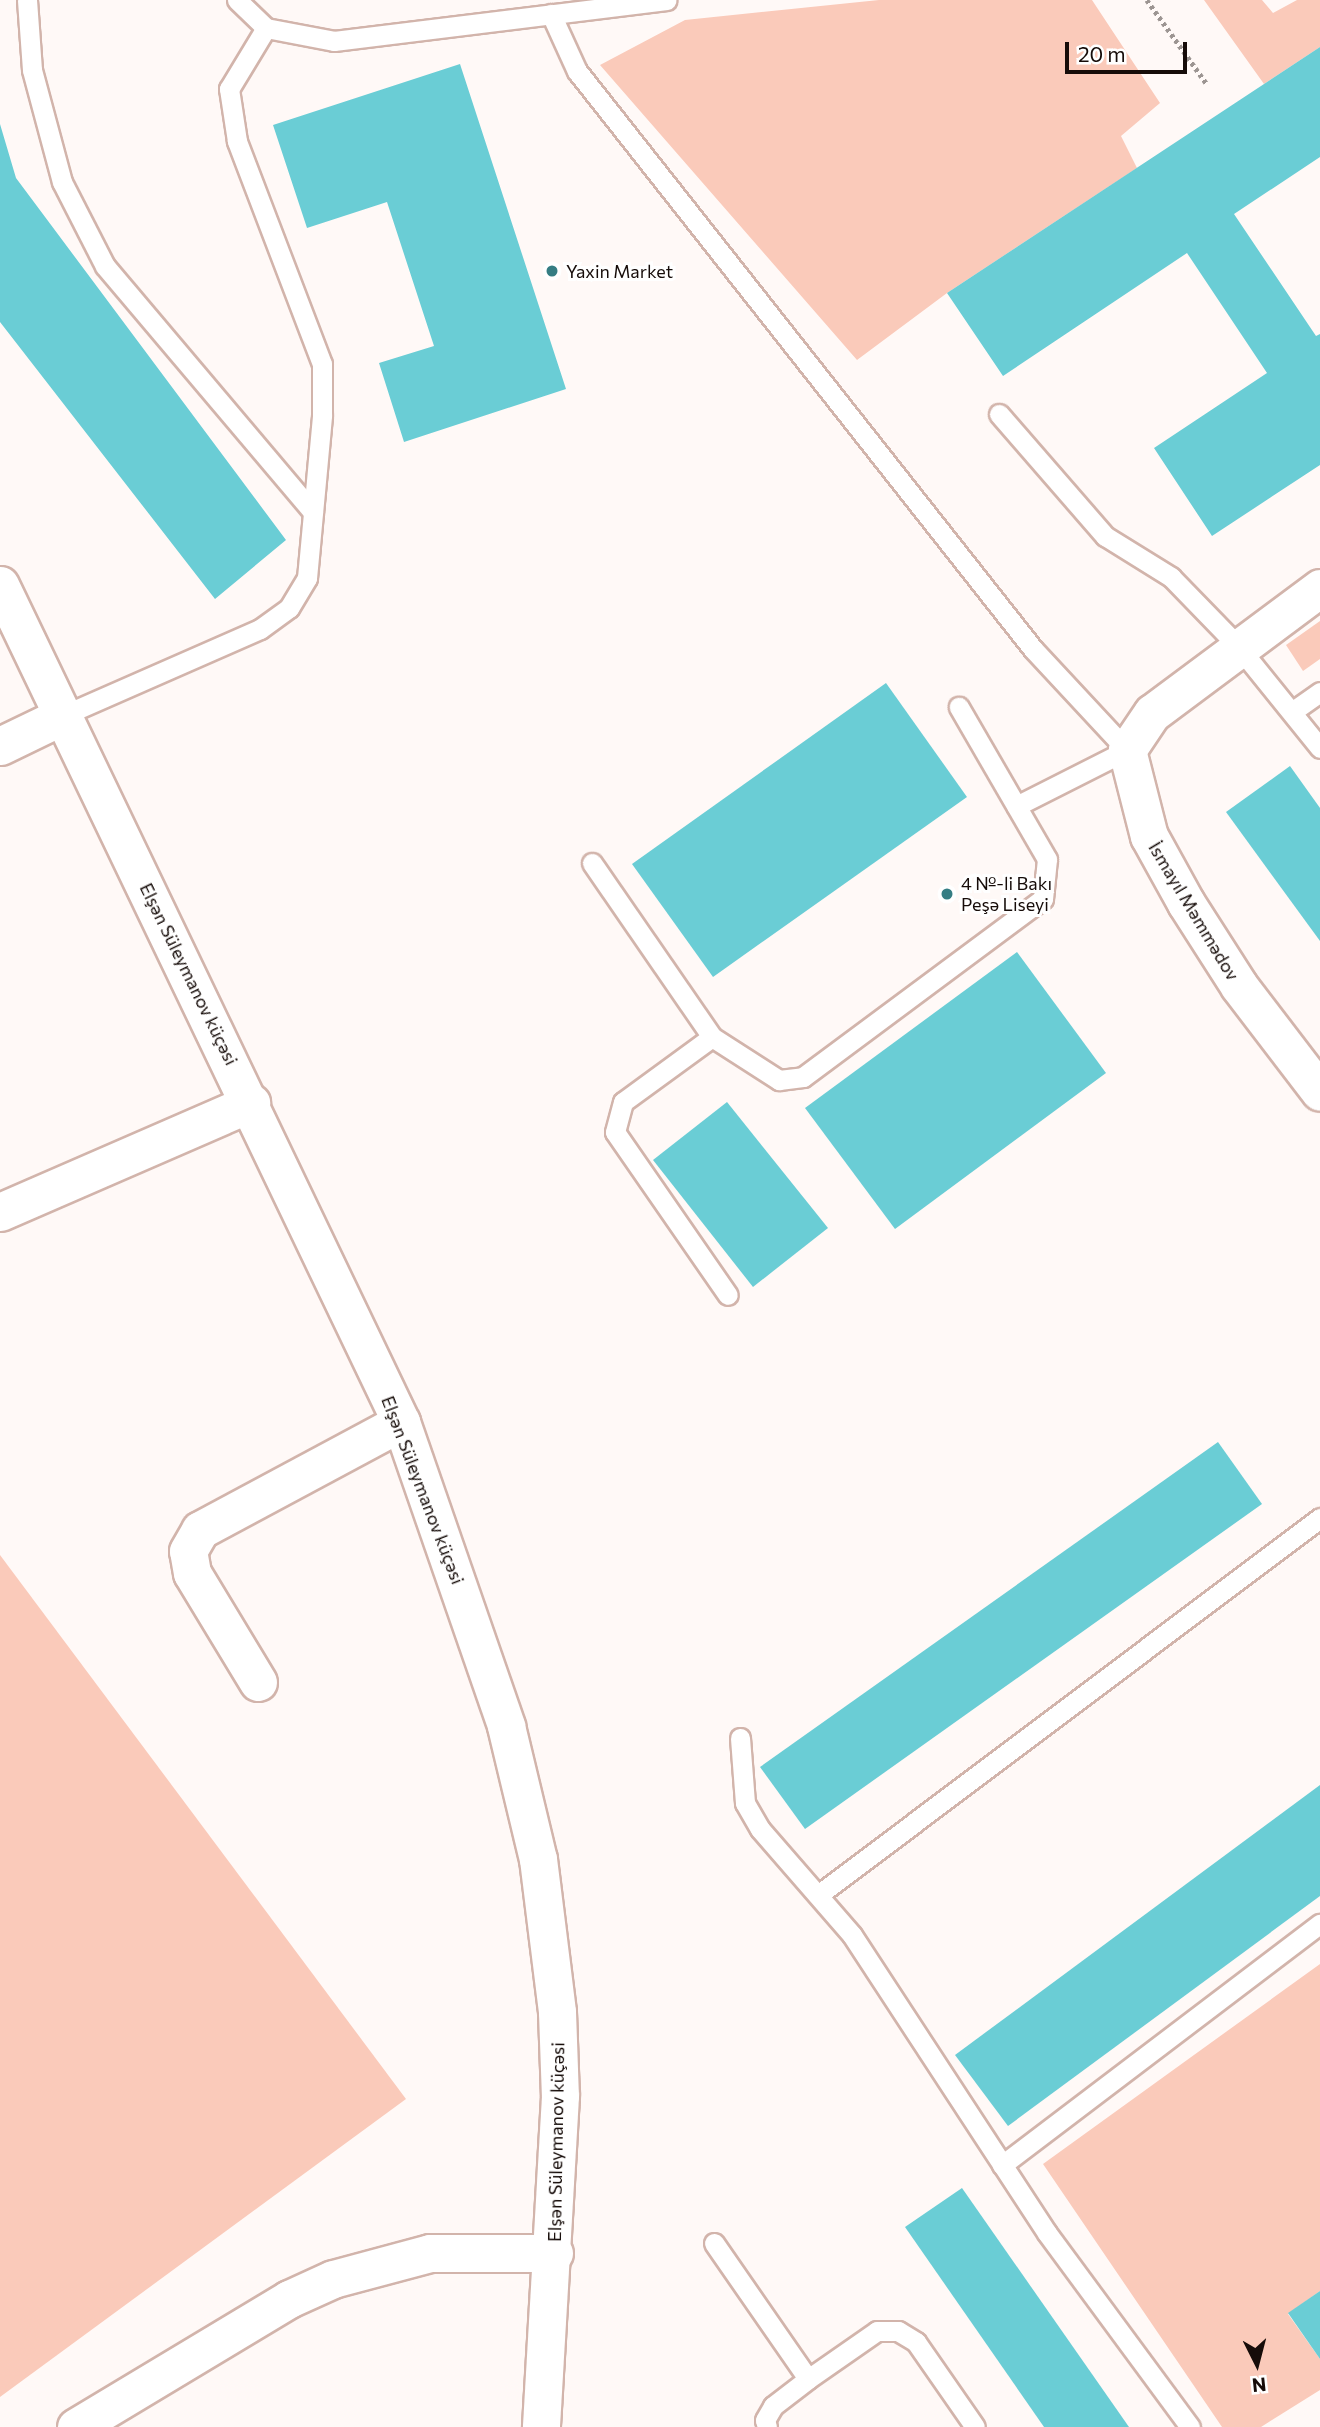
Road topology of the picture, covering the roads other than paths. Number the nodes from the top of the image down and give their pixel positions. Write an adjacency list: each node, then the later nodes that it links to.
1 (27, 0): 7 (lane)
2 (237, 0): 5 (lane)
3 (666, 0): 4 (lane)
4 (551, 14): 5 (lane); 17 (lane)
5 (266, 28): 7 (lane)
6 (999, 414): 10 (lane)
7 (313, 512): 14 (lane)
8 (0, 585): 14 (street, Elşən Süleymanov küçəsi)
9 (1320, 588): 10 (street)
10 (1237, 645): 13 (lane); 17 (street)
11 (1320, 692): 13 (lane)
12 (959, 708): 18 (lane)
13 (1293, 711): 16 (lane)
14 (64, 715): 15 (street); 22 (street, Elşən Süleymanov küçəsi)
15 (0, 746)
16 (1320, 748)
17 (1127, 750): 18 (lane); 21 (street, İsmayıl Məmmədov)
18 (1016, 806): 20 (lane)
19 (593, 863): 20 (lane)
20 (712, 1037): 24 (lane)
21 (1320, 1092)
22 (251, 1103): 23 (street); 25 (street, Elşən Süleymanov küçəsi)
23 (0, 1212)
24 (728, 1295)
25 (401, 1422): 27 (street); 33 (street, Elşən Süleymanov küçəsi)
26 (1320, 1518): 29 (lane)
27 (258, 1682)
28 (740, 1738): 29 (lane)
29 (818, 1895): 31 (lane)
30 (1320, 1924): 31 (lane)
31 (1002, 2165): 39 (lane)
32 (714, 2243): 34 (lane)
33 (554, 2253): 35 (street); 36 (street, Elşən Süleymanov küçəsi)
34 (808, 2379): 37 (lane); 38 (lane)
35 (76, 2427)
36 (541, 2427)
37 (767, 2427)
38 (975, 2427)
39 (1190, 2427)

